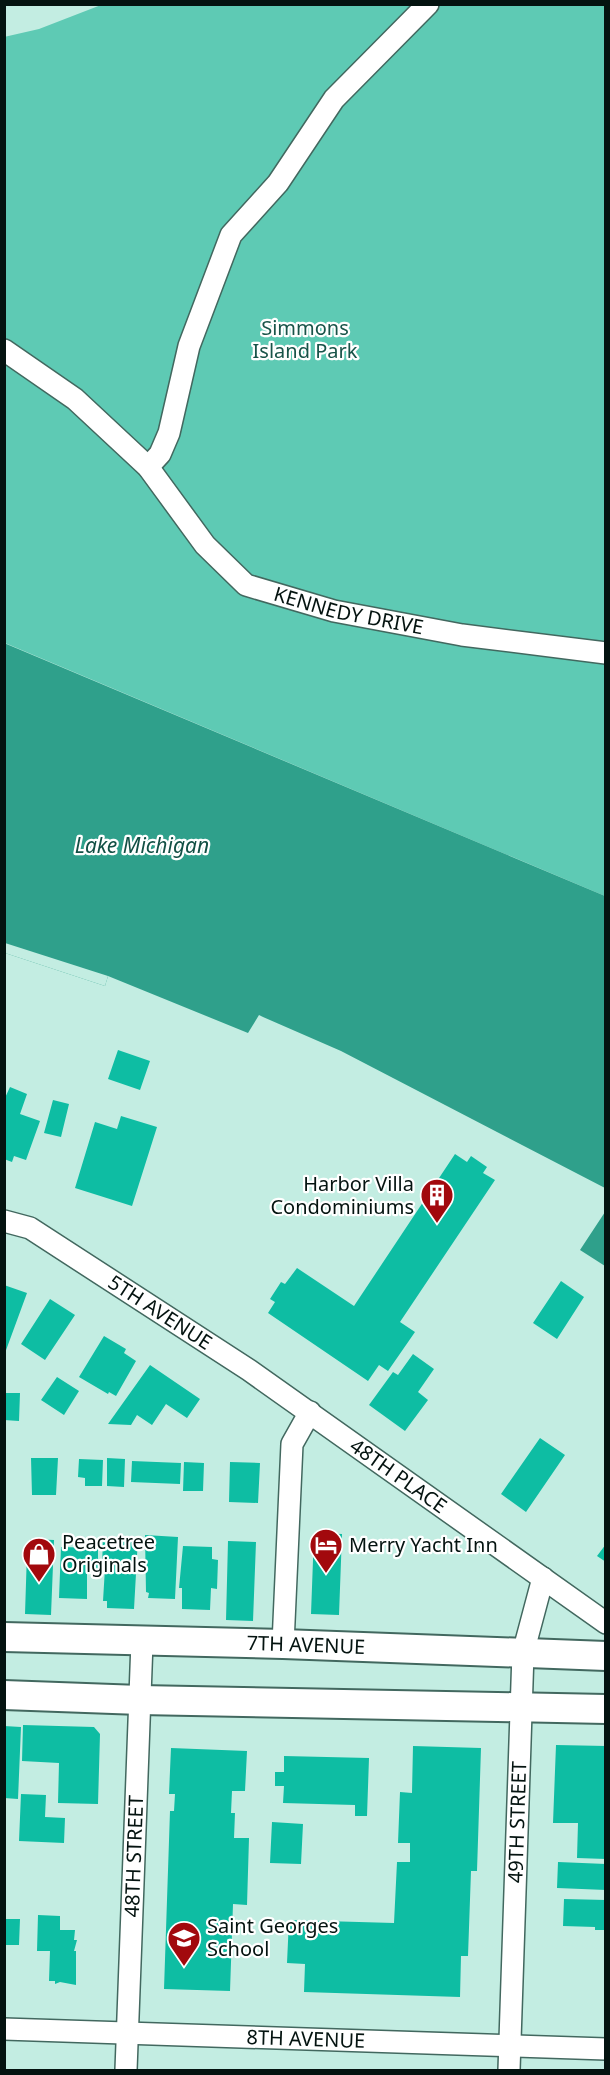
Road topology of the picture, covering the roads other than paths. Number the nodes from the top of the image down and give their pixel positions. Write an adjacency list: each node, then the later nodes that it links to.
1 (428, 4): 3 (street)
2 (4, 350): 3 (street, KENNEDY DRIVE)
3 (148, 467): 4 (street, KENNEDY DRIVE)
4 (606, 653)
5 (4, 1221): 6 (street, 5TH AVENUE)
6 (310, 1412): 7 (street, 48TH PLACE); 11 (street)
7 (543, 1578): 8 (street, 48TH PLACE); 12 (street, 49TH STREET)
8 (606, 1623)
9 (4, 1637): 10 (street, 7TH AVENUE)
10 (142, 1642): 11 (street, 7TH AVENUE); 15 (street, 48TH STREET)
11 (283, 1644): 12 (street, 7TH AVENUE)
12 (523, 1653): 13 (street, 7TH AVENUE); 16 (street, 49TH STREET)
13 (606, 1656)
14 (4, 1695): 15 (street)
15 (140, 1701): 16 (street); 19 (street, 48TH STREET)
16 (520, 1707): 17 (street); 20 (street, 49TH STREET)
17 (606, 1708)
18 (4, 2029): 19 (street, 8TH AVENUE)
19 (128, 2034): 20 (street, 8TH AVENUE); 22 (street, 48TH STREET)
20 (510, 2046): 21 (street, 8TH AVENUE); 23 (street, 49TH STREET)
21 (606, 2049)
22 (126, 2070)
23 (509, 2070)

